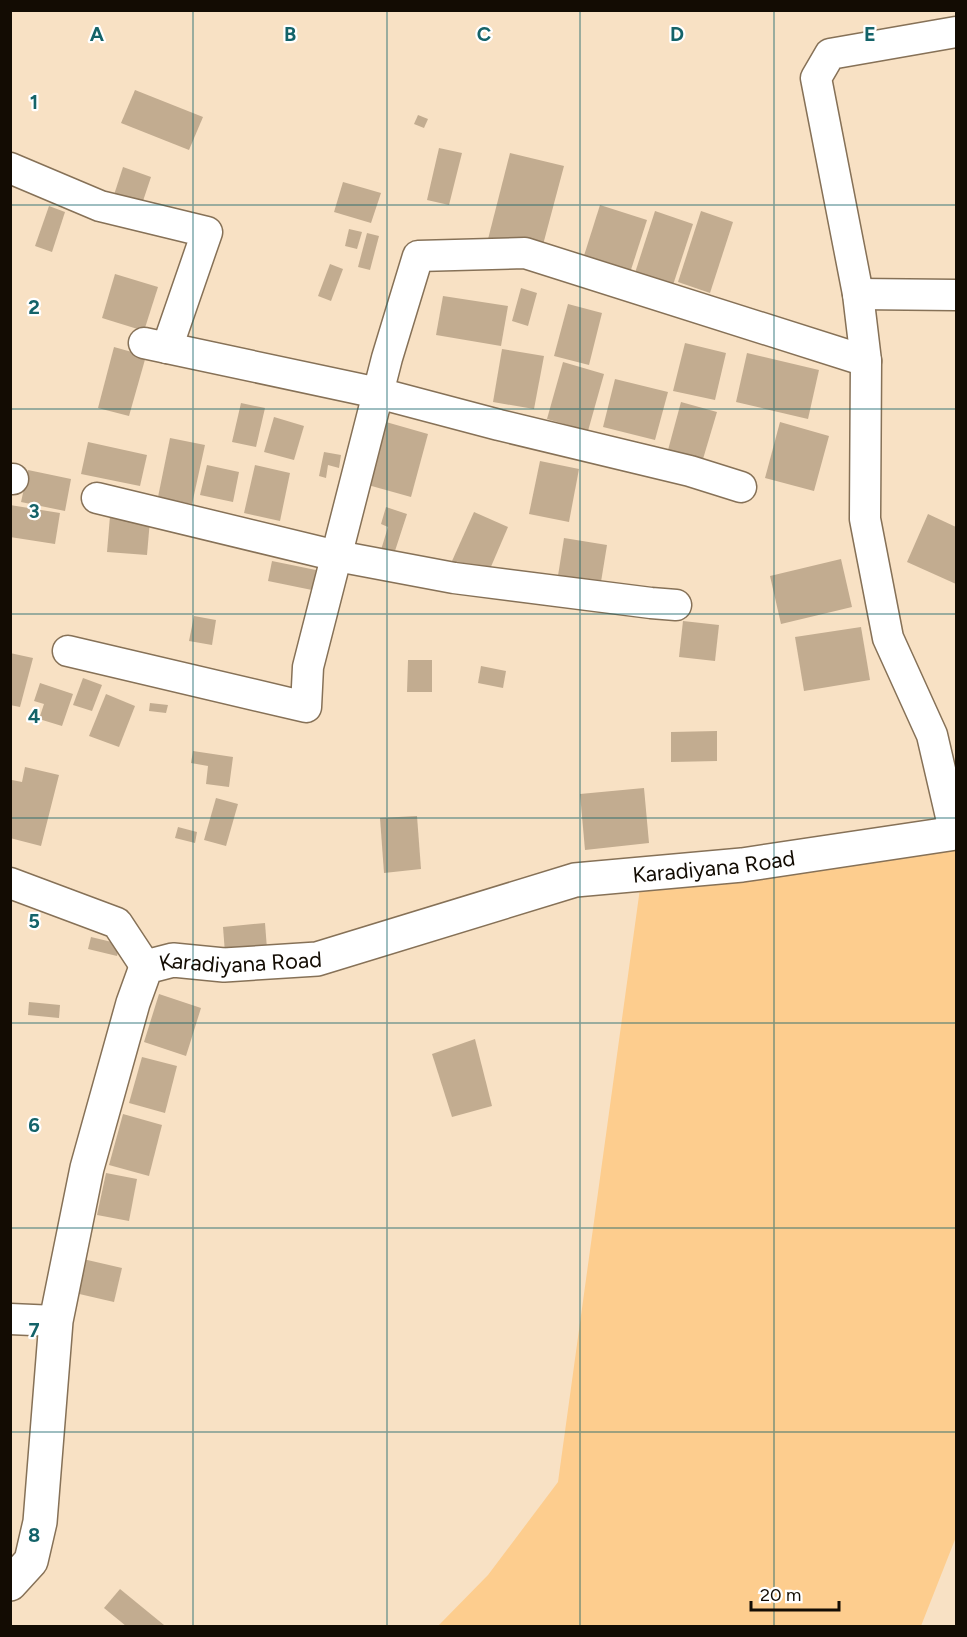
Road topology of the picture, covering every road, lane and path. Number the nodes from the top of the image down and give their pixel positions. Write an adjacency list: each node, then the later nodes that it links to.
1 (957, 32): 3 (street)
2 (10, 168): 6 (street)
3 (858, 294): 4 (street); 5 (street)
4 (957, 294)
5 (866, 361): 6 (street); 12 (street)
6 (378, 393): 7 (street); 9 (street)
7 (741, 487)
8 (97, 498): 9 (street)
9 (337, 556): 10 (street); 11 (street)
10 (676, 604)
11 (68, 651)
12 (956, 834): 14 (street, Karadiyana Road)
13 (10, 884): 14 (street)
14 (147, 967): 16 (street, Karadiyana Road)
15 (10, 1319): 16 (street)
16 (56, 1321): 17 (street, Karadiyana Road)
17 (10, 1584)

